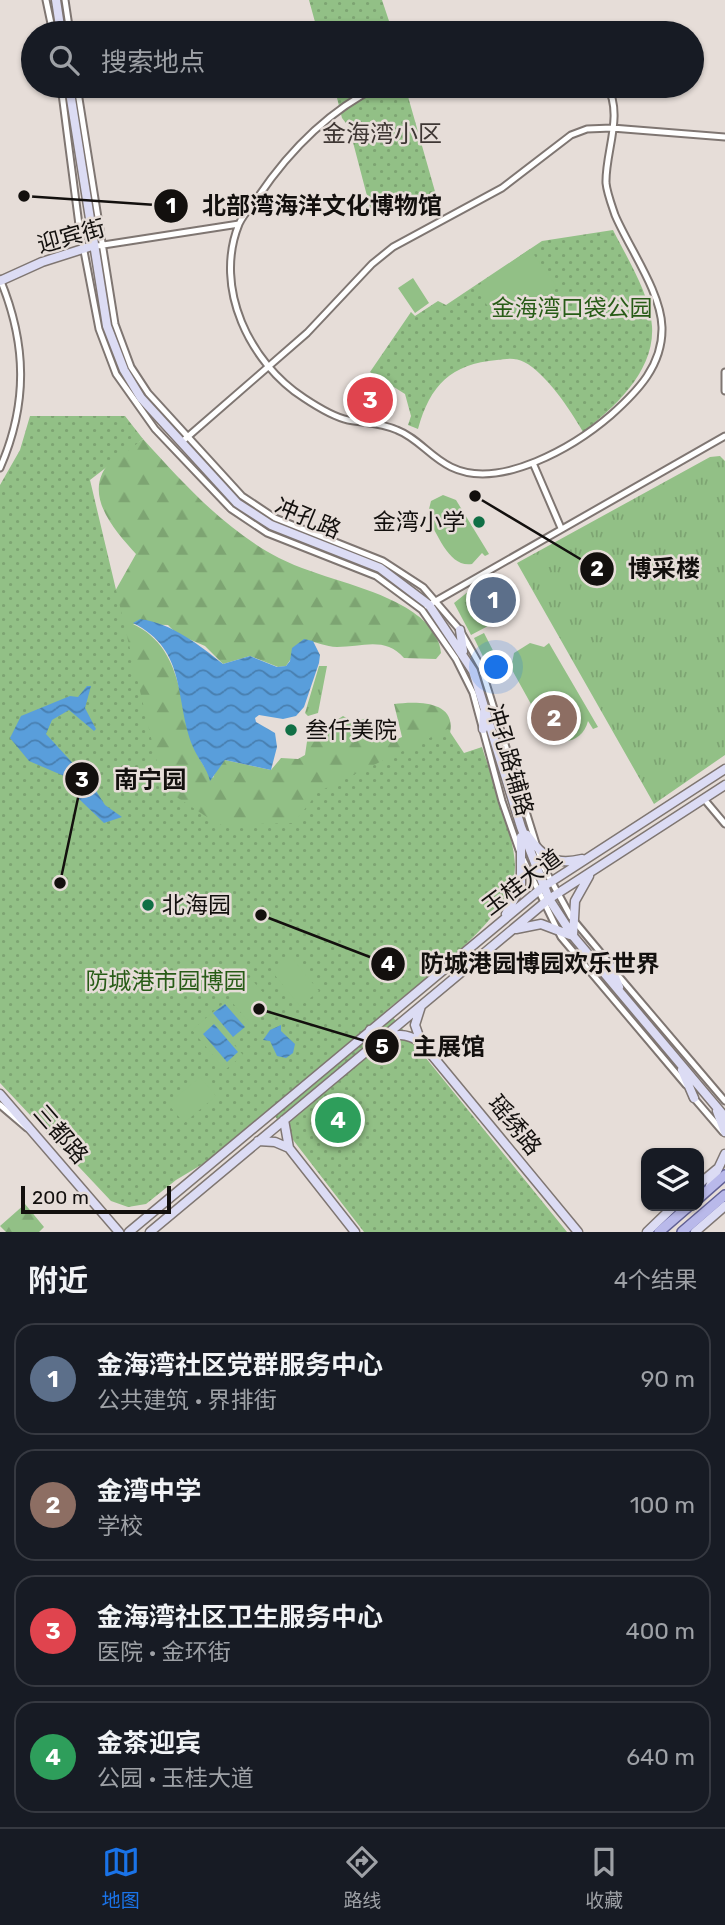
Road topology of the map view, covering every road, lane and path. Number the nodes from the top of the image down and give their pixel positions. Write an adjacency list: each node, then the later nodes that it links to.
1 (46, 0): 4 (street)
2 (56, 0): 5 (main road)
3 (65, 0): 6 (street)
4 (50, 21)
5 (59, 21)
6 (68, 21)
7 (63, 98): 15 (street)
8 (71, 98): 15 (main road, 冲孔路)
9 (78, 98): 15 (street)
10 (359, 98): 14 (street)
11 (612, 98): 12 (street)
12 (612, 128): 13 (street); 18 (street); 24 (street)
13 (725, 137)
14 (239, 224): 15 (street, 迎宾街); 18 (street)
15 (92, 246): 16 (main road, 迎宾街); 17 (main road, 冲孔路); 21 (street)
16 (0, 280): 25 (street)
17 (108, 314): 21 (main road, 冲孔路); 23 (street, 冲孔路辅路)
18 (268, 366): 23 (street); 24 (street)
19 (725, 372): 20 (street)
20 (725, 391)
21 (138, 401): 23 (main road, 冲孔路)
22 (725, 436): 27 (street)
23 (180, 443): 26 (main road, 冲孔路); 28 (street, 冲孔路辅路)
24 (533, 463): 27 (street)
25 (0, 468)
26 (223, 484): 28 (main road, 冲孔路); 29 (street)
27 (561, 528): 30 (street)
28 (269, 529): 29 (main road, 冲孔路); 30 (street, 冲孔路辅路)
29 (292, 530): 30 (main road, 冲孔路)
30 (429, 605): 31 (street, 冲孔路辅路); 32 (main road, 冲孔路); 34 (street, 冲孔路辅路)
31 (460, 630): 32 (main road); 40 (street, 冲孔路辅路)
32 (464, 654): 33 (main road, 冲孔路)
33 (485, 705): 34 (main road); 39 (main road, 冲孔路)
34 (483, 729): 42 (street, 冲孔路辅路)
35 (725, 769): 41 (main road, 玉桂大道)
36 (725, 785): 37 (main road, 玉桂大道)
37 (704, 799): 38 (street); 43 (main road, 玉桂大道)
38 (725, 824)
39 (521, 827): 40 (main road); 42 (main road); 44 (main road, 冲孔路)
40 (538, 851): 41 (main road); 44 (street, 冲孔路辅路)
41 (589, 858): 44 (main road, 玉桂大道)
42 (523, 859): 44 (street, 冲孔路辅路); 46 (main road)
43 (590, 874): 45 (main road, 玉桂大道); 47 (main road)
44 (543, 887): 45 (main road, 冲孔路); 46 (main road, 玉桂大道)
45 (550, 899): 47 (street); 48 (street); 49 (main road, 玉桂大道); 50 (main road, 冲孔路)
46 (502, 920): 52 (main road, 玉桂大道)
47 (574, 920): 50 (main road); 51 (street)
48 (557, 929): 49 (main road); 50 (main road); 61 (street)
49 (509, 931): 53 (main road, 玉桂大道)
50 (573, 936): 54 (main road, 冲孔路)
51 (609, 963): 54 (main road); 62 (street)
52 (445, 967): 53 (main road); 56 (main road, 玉桂大道)
53 (454, 978): 55 (main road, 玉桂大道)
54 (621, 993): 59 (main road, 冲孔路)
55 (422, 1004): 57 (main road, 玉桂大道); 58 (main road)
56 (370, 1030): 57 (main road); 73 (main road, 玉桂大道)
57 (379, 1040): 58 (main road); 67 (main road, 玉桂大道)
58 (421, 1042): 85 (main road, 瑶绣路)
59 (678, 1061): 61 (main road); 64 (main road, 冲孔路)
60 (0, 1094): 69 (main road, 三都路)
61 (694, 1098): 68 (street)
62 (725, 1101)
63 (0, 1105): 69 (street)
64 (715, 1105): 65 (main road); 66 (main road, 冲孔路); 68 (main road)
65 (725, 1110)
66 (725, 1117)
67 (284, 1119): 70 (main road, 玉桂大道); 71 (main road)
68 (725, 1133)
69 (36, 1135): 81 (main road, 三都路)
70 (258, 1142): 71 (main road); 75 (main road, 玉桂大道)
71 (289, 1148): 84 (main road)
72 (725, 1154): 74 (main road)
73 (209, 1165): 75 (main road); 82 (main road, 玉桂大道)
74 (724, 1168): 76 (main road); 77 (main road)
75 (218, 1175): 83 (main road, 玉桂大道)
76 (704, 1181)
77 (704, 1194)
78 (724, 1199): 88 (main road); 89 (main road)
79 (669, 1211): 86 (main road)
80 (683, 1211): 87 (main road)
81 (119, 1232)
82 (129, 1232)
83 (150, 1232)
84 (355, 1232)
85 (578, 1232)
86 (647, 1232)
87 (659, 1232)
88 (682, 1232)
89 (695, 1232)

